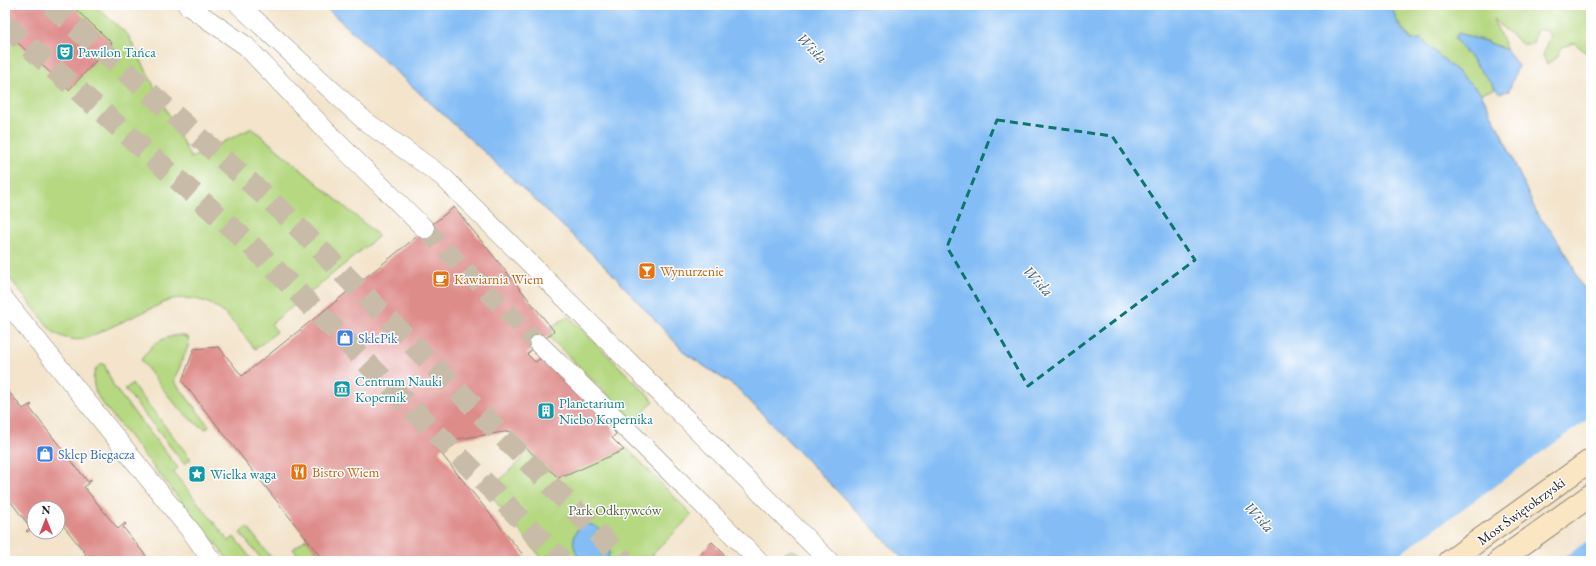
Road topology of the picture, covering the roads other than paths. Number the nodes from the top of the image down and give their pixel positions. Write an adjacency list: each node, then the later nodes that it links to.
1 (187, 5): 3 (street)
2 (239, 5): 10 (street)
3 (425, 229)
4 (5, 300): 8 (street)
5 (539, 344): 9 (street)
6 (1591, 460): 11 (street, Most Świętokrzyski)
7 (1591, 495): 12 (street, Most Świętokrzyski)
8 (212, 561)
9 (759, 561)
10 (829, 561)
11 (1450, 561)
12 (1499, 561)

